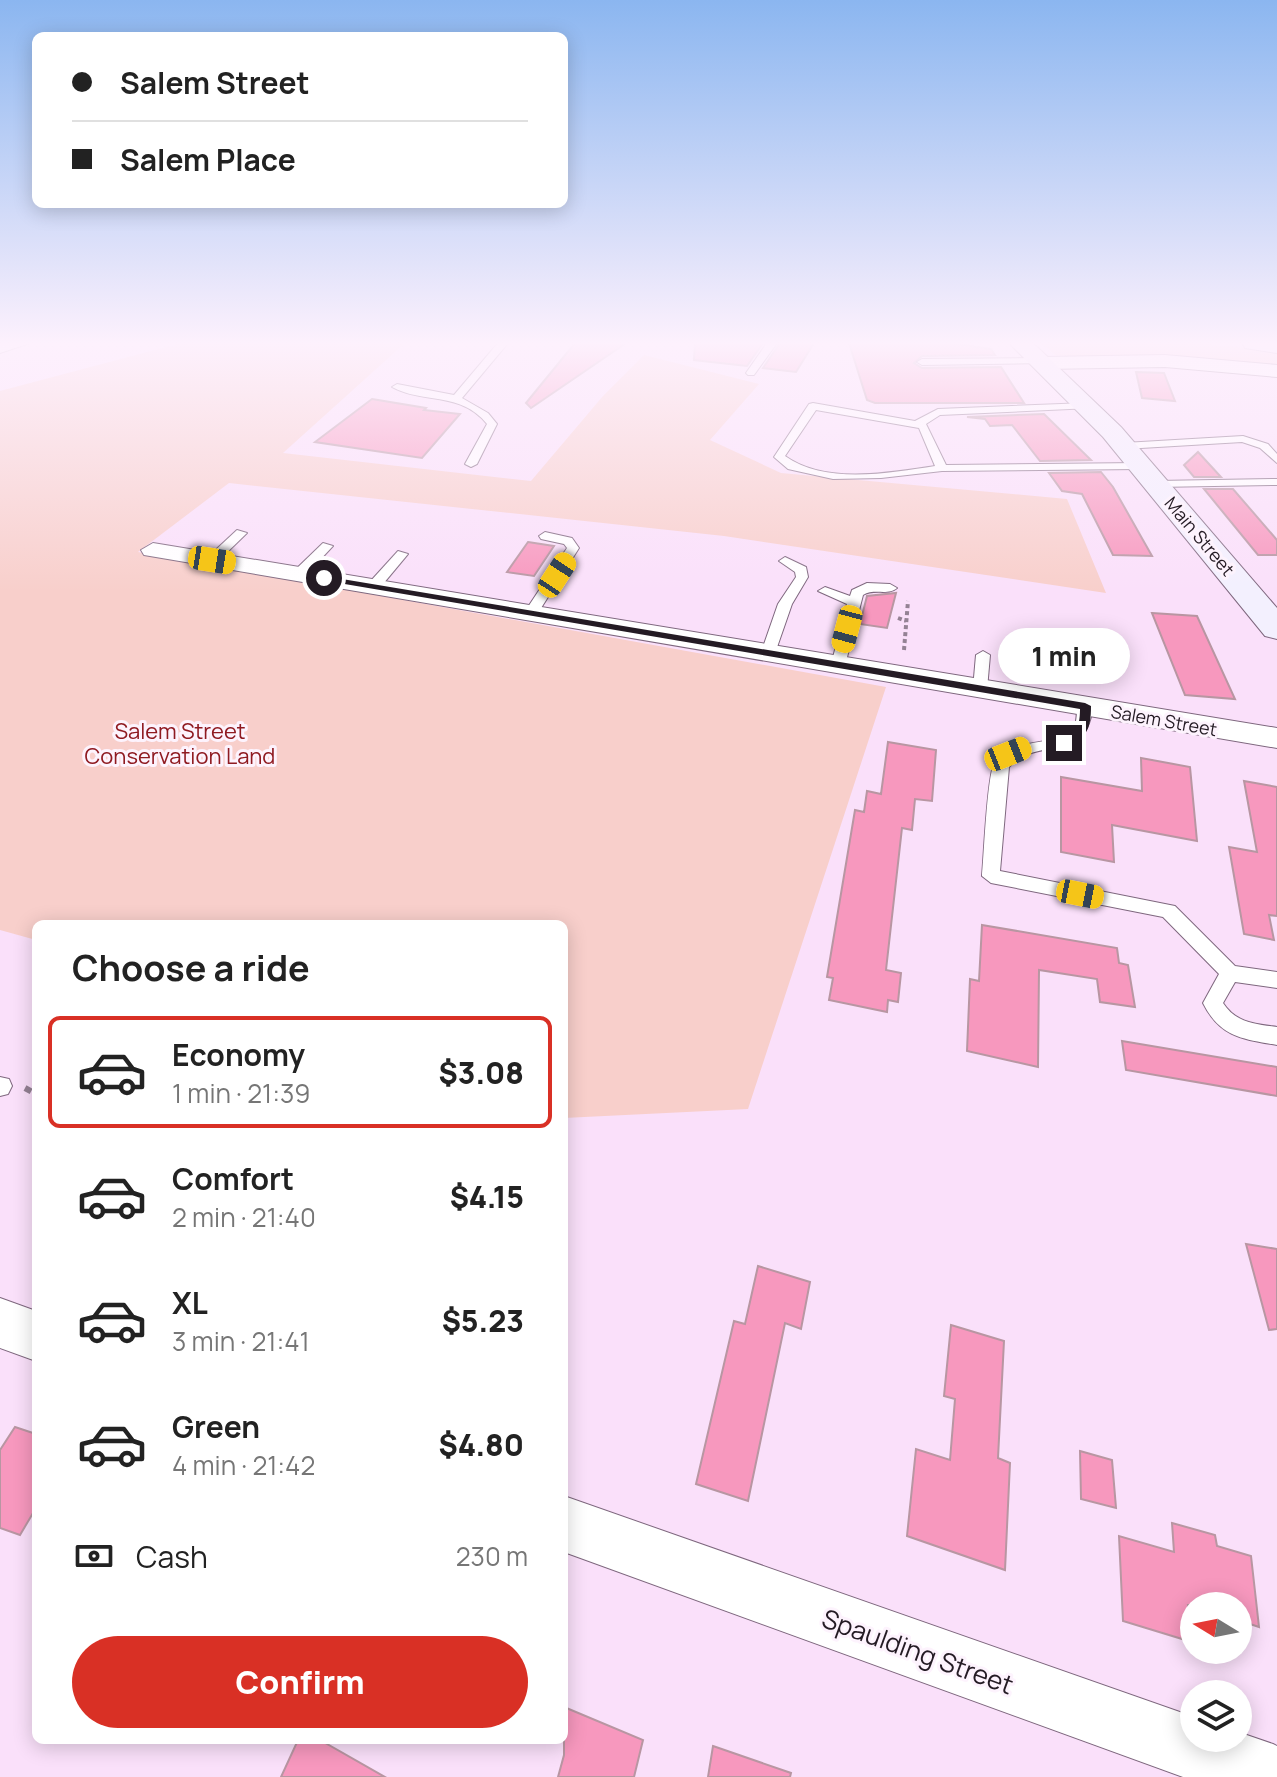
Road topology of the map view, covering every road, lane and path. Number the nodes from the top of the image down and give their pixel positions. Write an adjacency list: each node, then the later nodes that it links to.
1 (491, 426): 6 (lane)
2 (800, 426): 8 (lane)
3 (922, 426): 8 (lane)
4 (1105, 426): 7 (main road, Main Street)
5 (1277, 460): 7 (lane)
6 (471, 464)
7 (1140, 465): 8 (lane); 9 (lane); 21 (main road, Main Street)
8 (942, 468)
9 (1277, 482)
10 (241, 533): 15 (lane)
11 (545, 536): 23 (lane)
12 (327, 546): 17 (lane)
13 (153, 550): 15 (street, Salem Street)
14 (402, 554): 18 (lane)
15 (212, 560): 17 (street, Salem Street)
16 (785, 561): 27 (lane)
17 (299, 574): 18 (street, Salem Street)
18 (373, 587): 23 (street, Salem Street)
19 (890, 588): 22 (lane); 25 (path)
20 (825, 591): 22 (lane)
21 (1266, 601): 26 (main road, Main Street)
22 (854, 602): 29 (lane)
23 (531, 613): 27 (street, Salem Street)
24 (898, 618): 25 (path)
25 (906, 621): 30 (path)
26 (1277, 629)
27 (768, 653): 29 (street, Salem Street)
28 (983, 655): 31 (lane)
29 (838, 665): 30 (street, Salem Street)
30 (901, 675): 31 (street, Salem Street)
31 (980, 689): 32 (street, Salem Street)
32 (1085, 706): 33 (street, Salem Street); 34 (lane)
33 (1277, 738)
34 (1230, 973): 35 (lane); 36 (lane)
35 (1277, 980)
36 (1277, 1036)
37 (0, 1323): 38 (street)
38 (32, 1335)
39 (568, 1525): 40 (street, Spaulding Street)
40 (1273, 1777)

